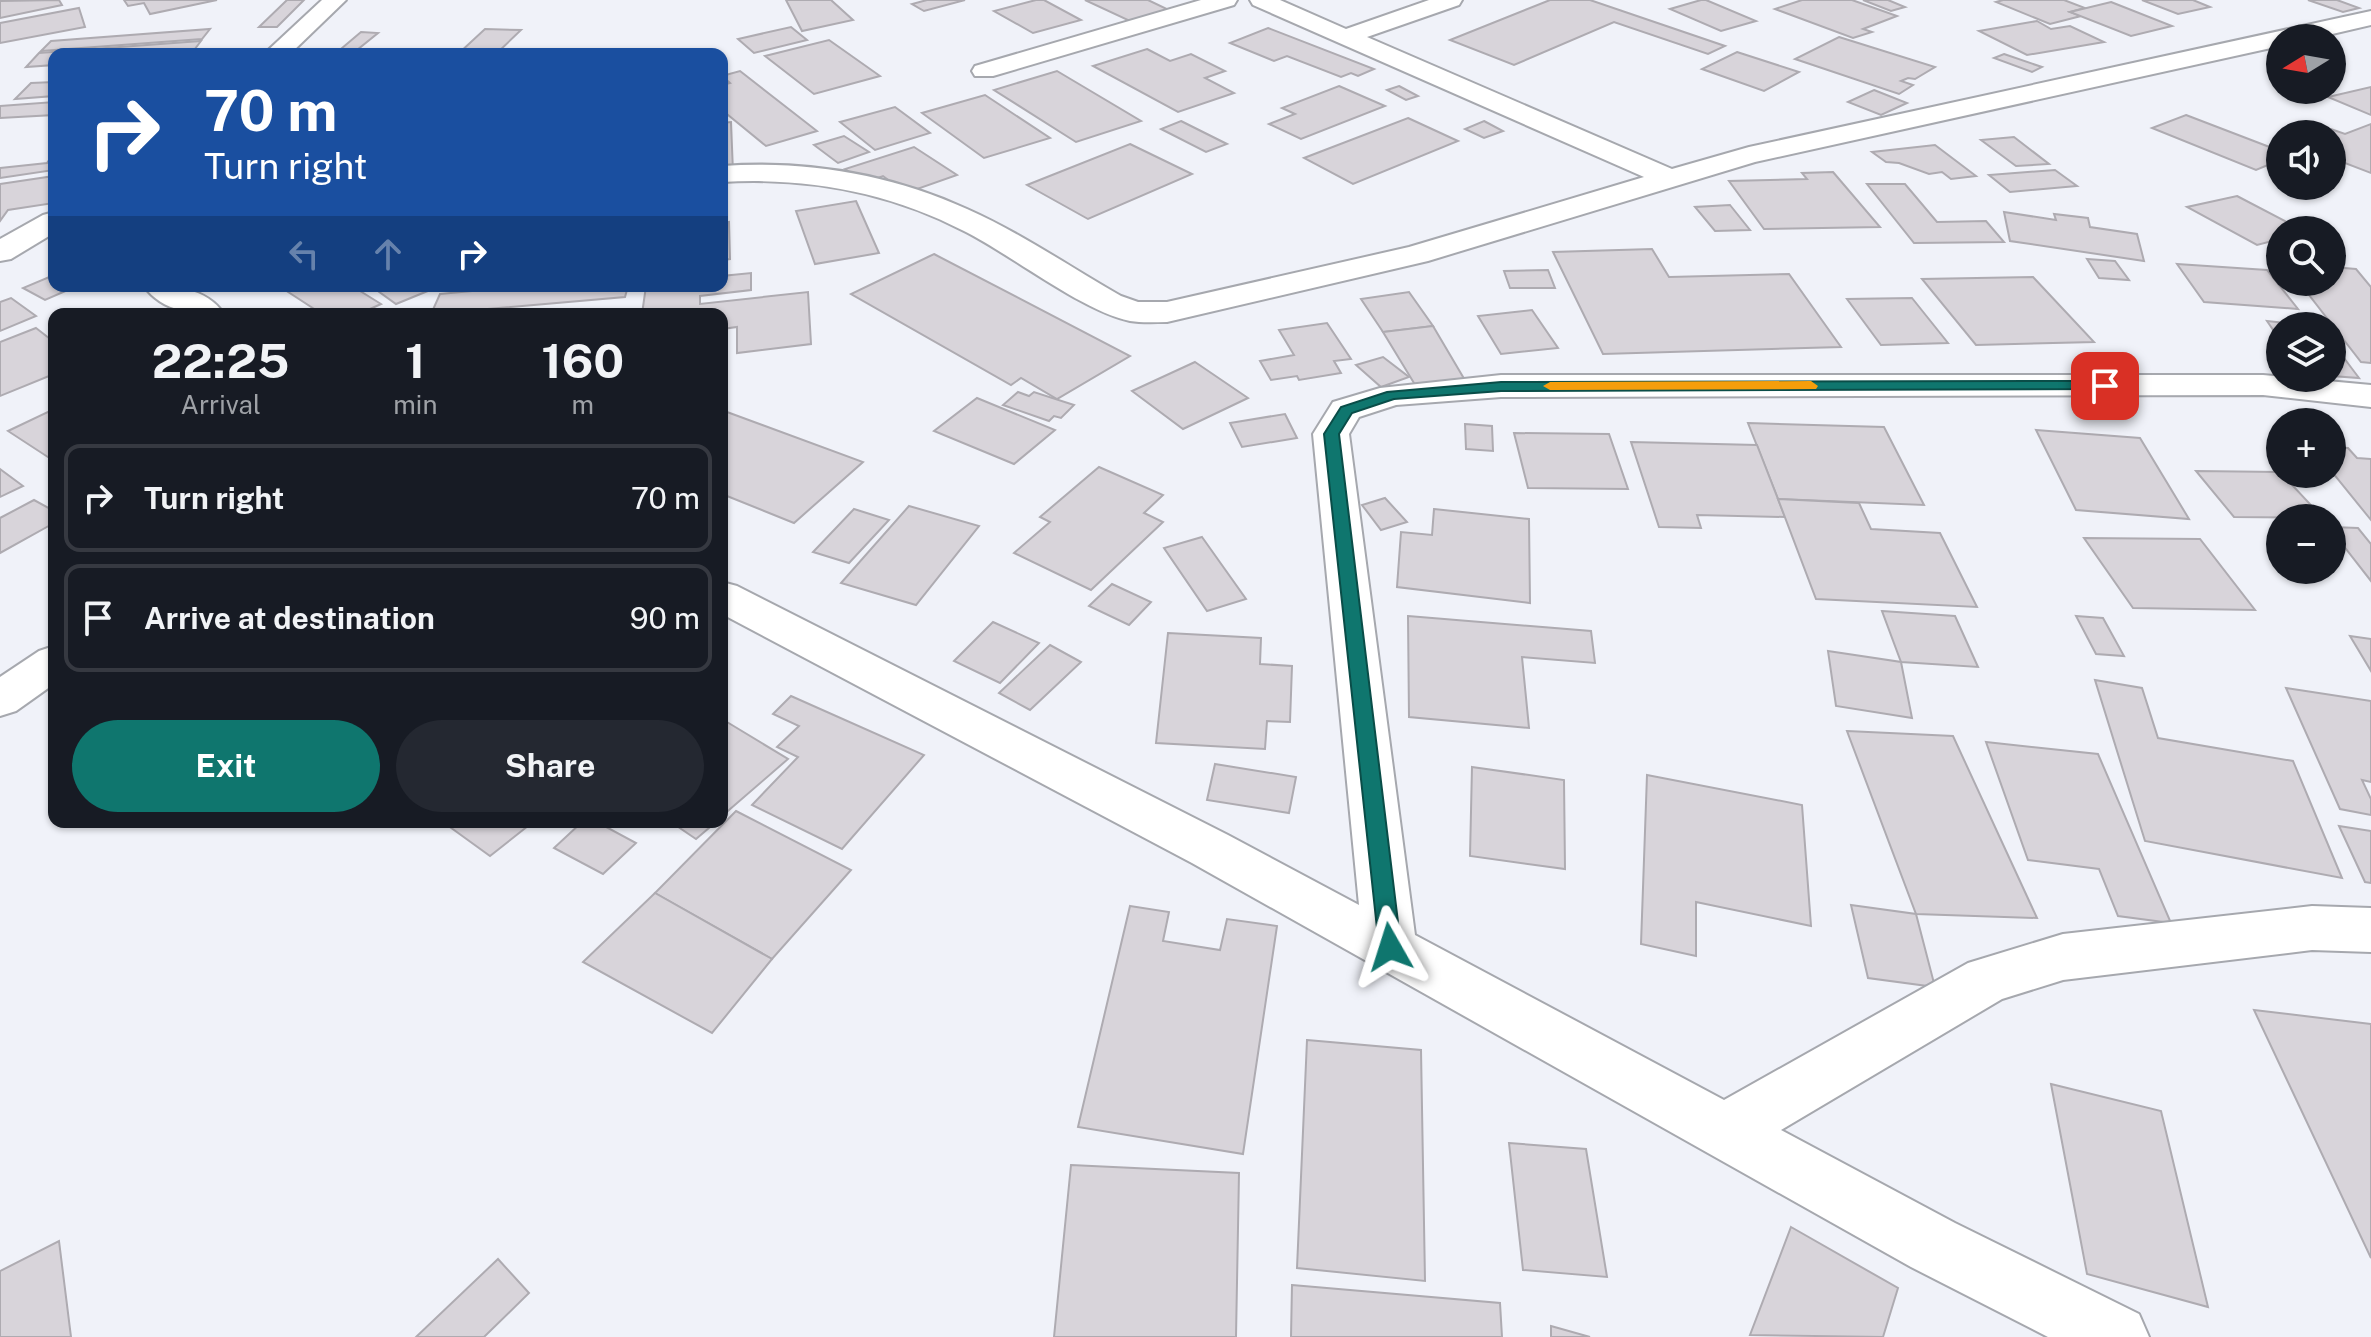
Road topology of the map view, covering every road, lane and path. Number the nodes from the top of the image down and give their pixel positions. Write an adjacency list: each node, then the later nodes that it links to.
1 (335, 0): 9 (street)
2 (1226, 0): 10 (street)
3 (1261, 0): 7 (street)
4 (1451, 0): 7 (street)
5 (2371, 18): 6 (street)
6 (2344, 24)
7 (1345, 37): 12 (street)
8 (2266, 42): 12 (street)
9 (283, 48)
10 (984, 71)
11 (728, 174): 12 (street)
12 (1669, 178)
13 (34, 234): 14 (street)
14 (0, 252)
15 (170, 292): 16 (street)
16 (198, 308)
17 (2371, 396): 22 (street)
18 (728, 599): 22 (street)
19 (48, 666): 20 (street)
20 (0, 699)
21 (2371, 930): 23 (street)
22 (1390, 947): 23 (street)
23 (1725, 1131): 24 (street)
24 (2116, 1337)

